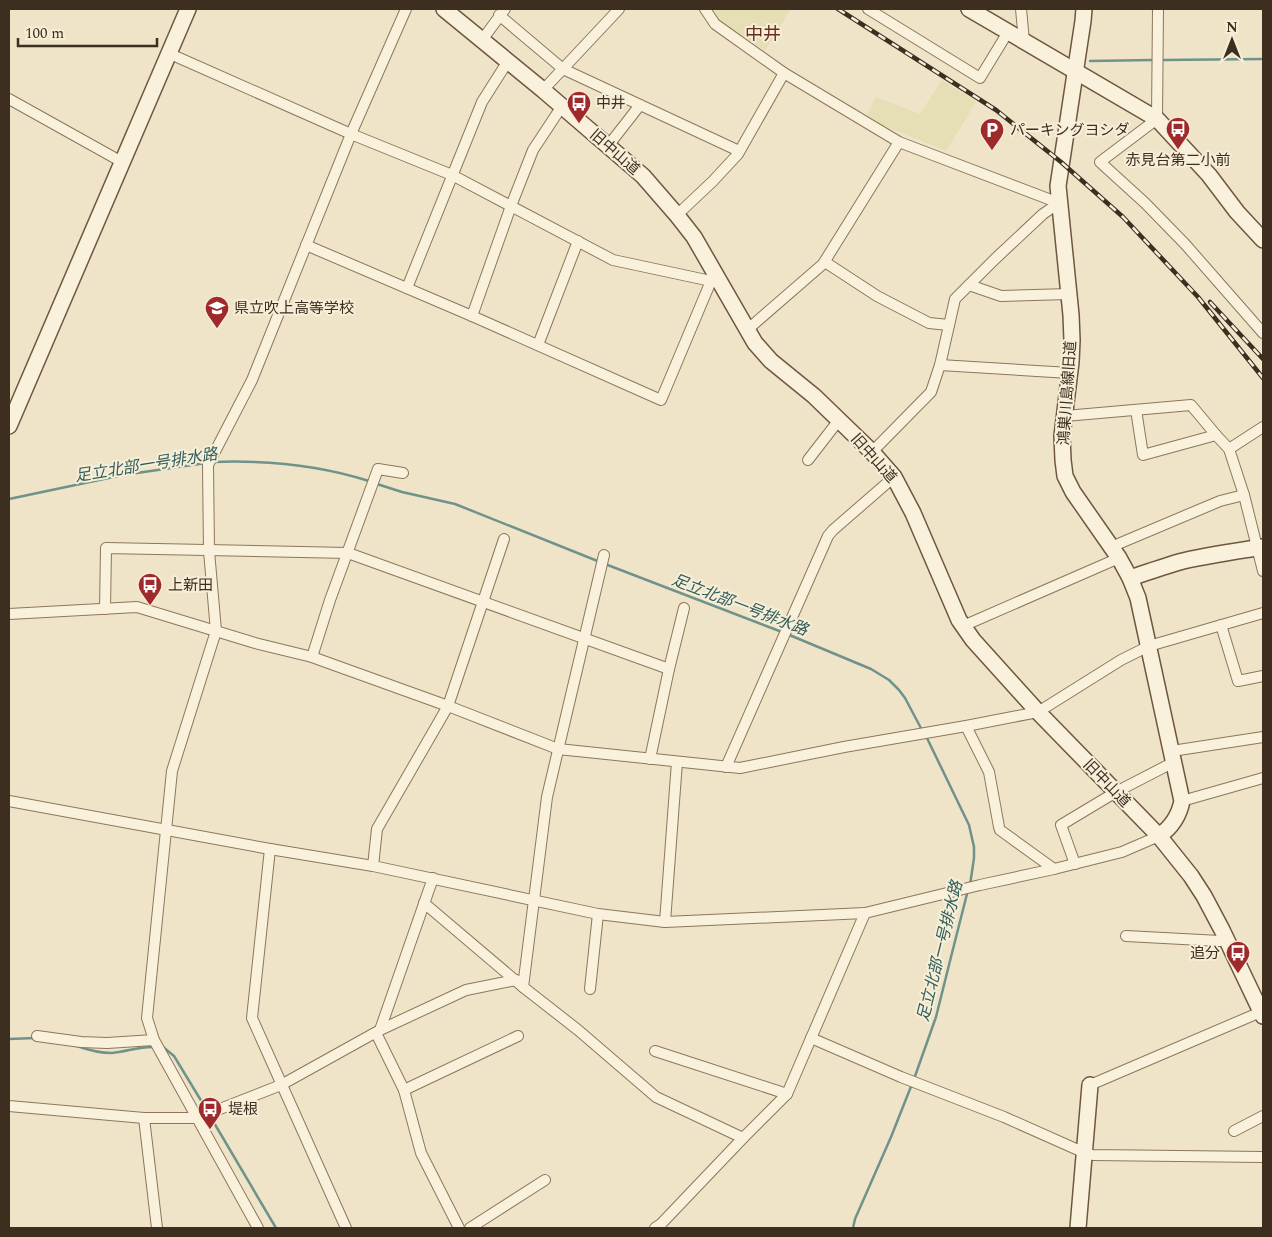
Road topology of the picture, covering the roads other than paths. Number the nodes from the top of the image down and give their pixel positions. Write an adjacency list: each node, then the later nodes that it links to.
1 (188, 9): 15 (street)
2 (406, 9): 25 (street)
3 (444, 9): 13 (street, 旧中山道)
4 (705, 9): 19 (street)
5 (868, 9): 12 (street)
6 (969, 9): 12 (street)
7 (1021, 9): 14 (street)
8 (1084, 9): 18 (street, 鴻巣川島線旧道)
9 (1158, 9): 24 (street)
10 (617, 10): 17 (street)
11 (502, 12): 13 (street); 17 (street)
12 (1008, 32): 14 (street)
13 (482, 40): 16 (street, 旧中山道)
14 (1024, 41): 18 (street)
15 (168, 53): 25 (street); 29 (street)
16 (508, 61): 20 (street, 旧中山道); 30 (street)
17 (563, 69): 20 (street); 22 (street)
18 (1075, 70): 24 (street); 31 (street, 鴻巣川島線旧道)
19 (784, 73): 26 (street); 28 (street)
20 (543, 90): 23 (street, 旧中山道)
21 (9, 99): 29 (street)
22 (640, 105): 27 (street); 28 (street)
23 (562, 106): 27 (street, 旧中山道); 32 (street)
24 (1157, 119): 34 (street); 45 (street)
25 (351, 134): 30 (street); 36 (street)
26 (899, 142): 31 (street); 37 (street)
27 (608, 146): 33 (street, 旧中山道)
28 (740, 151): 33 (street)
29 (122, 162): 52 (street)
30 (452, 175): 32 (street); 40 (street)
31 (1059, 203): 39 (street); 41 (street, 鴻巣川島線旧道)
32 (511, 206): 35 (street); 42 (street)
33 (677, 215): 38 (street, 旧中山道)
34 (1263, 240)
35 (578, 242): 38 (street); 46 (street)
36 (306, 245): 40 (street); 63 (street)
37 (825, 262): 43 (street); 44 (street)
38 (714, 279): 44 (street, 旧中山道); 46 (street)
39 (969, 285): 41 (street); 43 (street)
40 (407, 288): 42 (street)
41 (1069, 294): 48 (street, 鴻巣川島線旧道)
42 (472, 316): 46 (street)
43 (949, 325): 47 (street)
44 (747, 330): 51 (street, 旧中山道)
45 (1263, 333)
46 (538, 346)
47 (940, 365): 48 (street); 56 (street)
48 (1070, 373): 50 (street, 鴻巣川島線旧道)
49 (1136, 410): 50 (street); 54 (street); 54 (street)
50 (1065, 416): 64 (street, 鴻巣川島線旧道)
51 (839, 420): 56 (street, 旧中山道); 57 (street)
52 (9, 426)
53 (1263, 427): 55 (street)
54 (1216, 435): 55 (street)
55 (1229, 449): 60 (street)
56 (872, 452): 59 (street, 旧中山道)
57 (808, 460)
58 (403, 473): 65 (street)
59 (894, 476): 75 (street, 旧中山道); 90 (street)
60 (1244, 496): 62 (street); 64 (street)
61 (504, 539): 69 (street)
62 (1260, 547): 67 (street); 68 (street)
63 (209, 550): 65 (street); 71 (street); 76 (street)
64 (1115, 552): 68 (street, 鴻巣川島線旧道); 75 (street)
65 (348, 553): 69 (street); 79 (street)
66 (604, 556): 77 (street)
67 (1263, 571)
68 (1130, 578): 78 (street, 鴻巣川島線旧道)
69 (483, 602): 77 (street); 82 (street)
70 (684, 608): 80 (street)
71 (105, 609): 73 (street); 76 (street)
72 (1263, 613): 74 (street)
73 (9, 614)
74 (1221, 625): 78 (street); 81 (street)
75 (964, 626): 83 (street, 旧中山道)
76 (216, 631): 79 (street); 95 (street)
77 (584, 639): 80 (street); 86 (street)
78 (1149, 646): 83 (street); 87 (street, 鴻巣川島線旧道)
79 (312, 657): 82 (street)
80 (669, 669): 88 (street)
81 (1263, 676)
82 (448, 706): 86 (street); 99 (street)
83 (1038, 712): 84 (street); 92 (street, 旧中山道)
84 (966, 726): 90 (street); 100 (street)
85 (1263, 737): 87 (street)
86 (558, 749): 88 (street); 102 (street)
87 (1173, 757): 92 (street); 94 (street, 鴻巣川島線旧道)
88 (650, 759): 89 (street)
89 (677, 762): 90 (street); 106 (street)
90 (726, 767)
91 (1263, 778): 94 (street)
92 (1116, 792): 96 (street, 旧中山道); 98 (street)
93 (9, 801): 95 (street)
94 (1182, 801): 96 (street)
95 (165, 829): 97 (street); 116 (street)
96 (1159, 836): 98 (street); 108 (street, 旧中山道)
97 (270, 849): 99 (street); 119 (street)
98 (1075, 864): 100 (street)
99 (373, 866): 101 (street)
100 (1054, 869): 104 (street)
101 (433, 878): 102 (street); 103 (street)
102 (534, 900): 105 (street); 109 (street)
103 (424, 903): 109 (street); 112 (street)
104 (865, 913): 106 (street); 115 (street)
105 (598, 914): 106 (street); 110 (street)
106 (664, 922)
107 (1126, 936): 108 (street)
108 (1226, 939): 111 (street, 旧中山道)
109 (520, 984): 112 (street); 127 (street)
110 (590, 989)
111 (1262, 1012): 118 (street)
112 (378, 1031): 119 (street); 120 (street)
113 (37, 1036): 116 (street)
114 (518, 1036): 120 (street)
115 (812, 1038): 121 (street); 128 (street)
116 (154, 1040): 125 (street)
117 (655, 1051): 121 (street)
118 (1090, 1085): 128 (street)
119 (281, 1086): 125 (street); 133 (street)
120 (404, 1090): 134 (street)
121 (787, 1094): 127 (street)
122 (9, 1106): 124 (street)
123 (1263, 1116): 126 (street)
124 (144, 1118): 125 (street); 131 (street)
125 (197, 1118): 132 (street)
126 (1234, 1131)
127 (743, 1138): 136 (street)
128 (1085, 1153): 129 (street); 137 (street)
129 (1263, 1157)
130 (545, 1180): 135 (street)
131 (158, 1228)
132 (258, 1228)
133 (346, 1228)
134 (459, 1228)
135 (470, 1228)
136 (656, 1228)
137 (1078, 1228)

